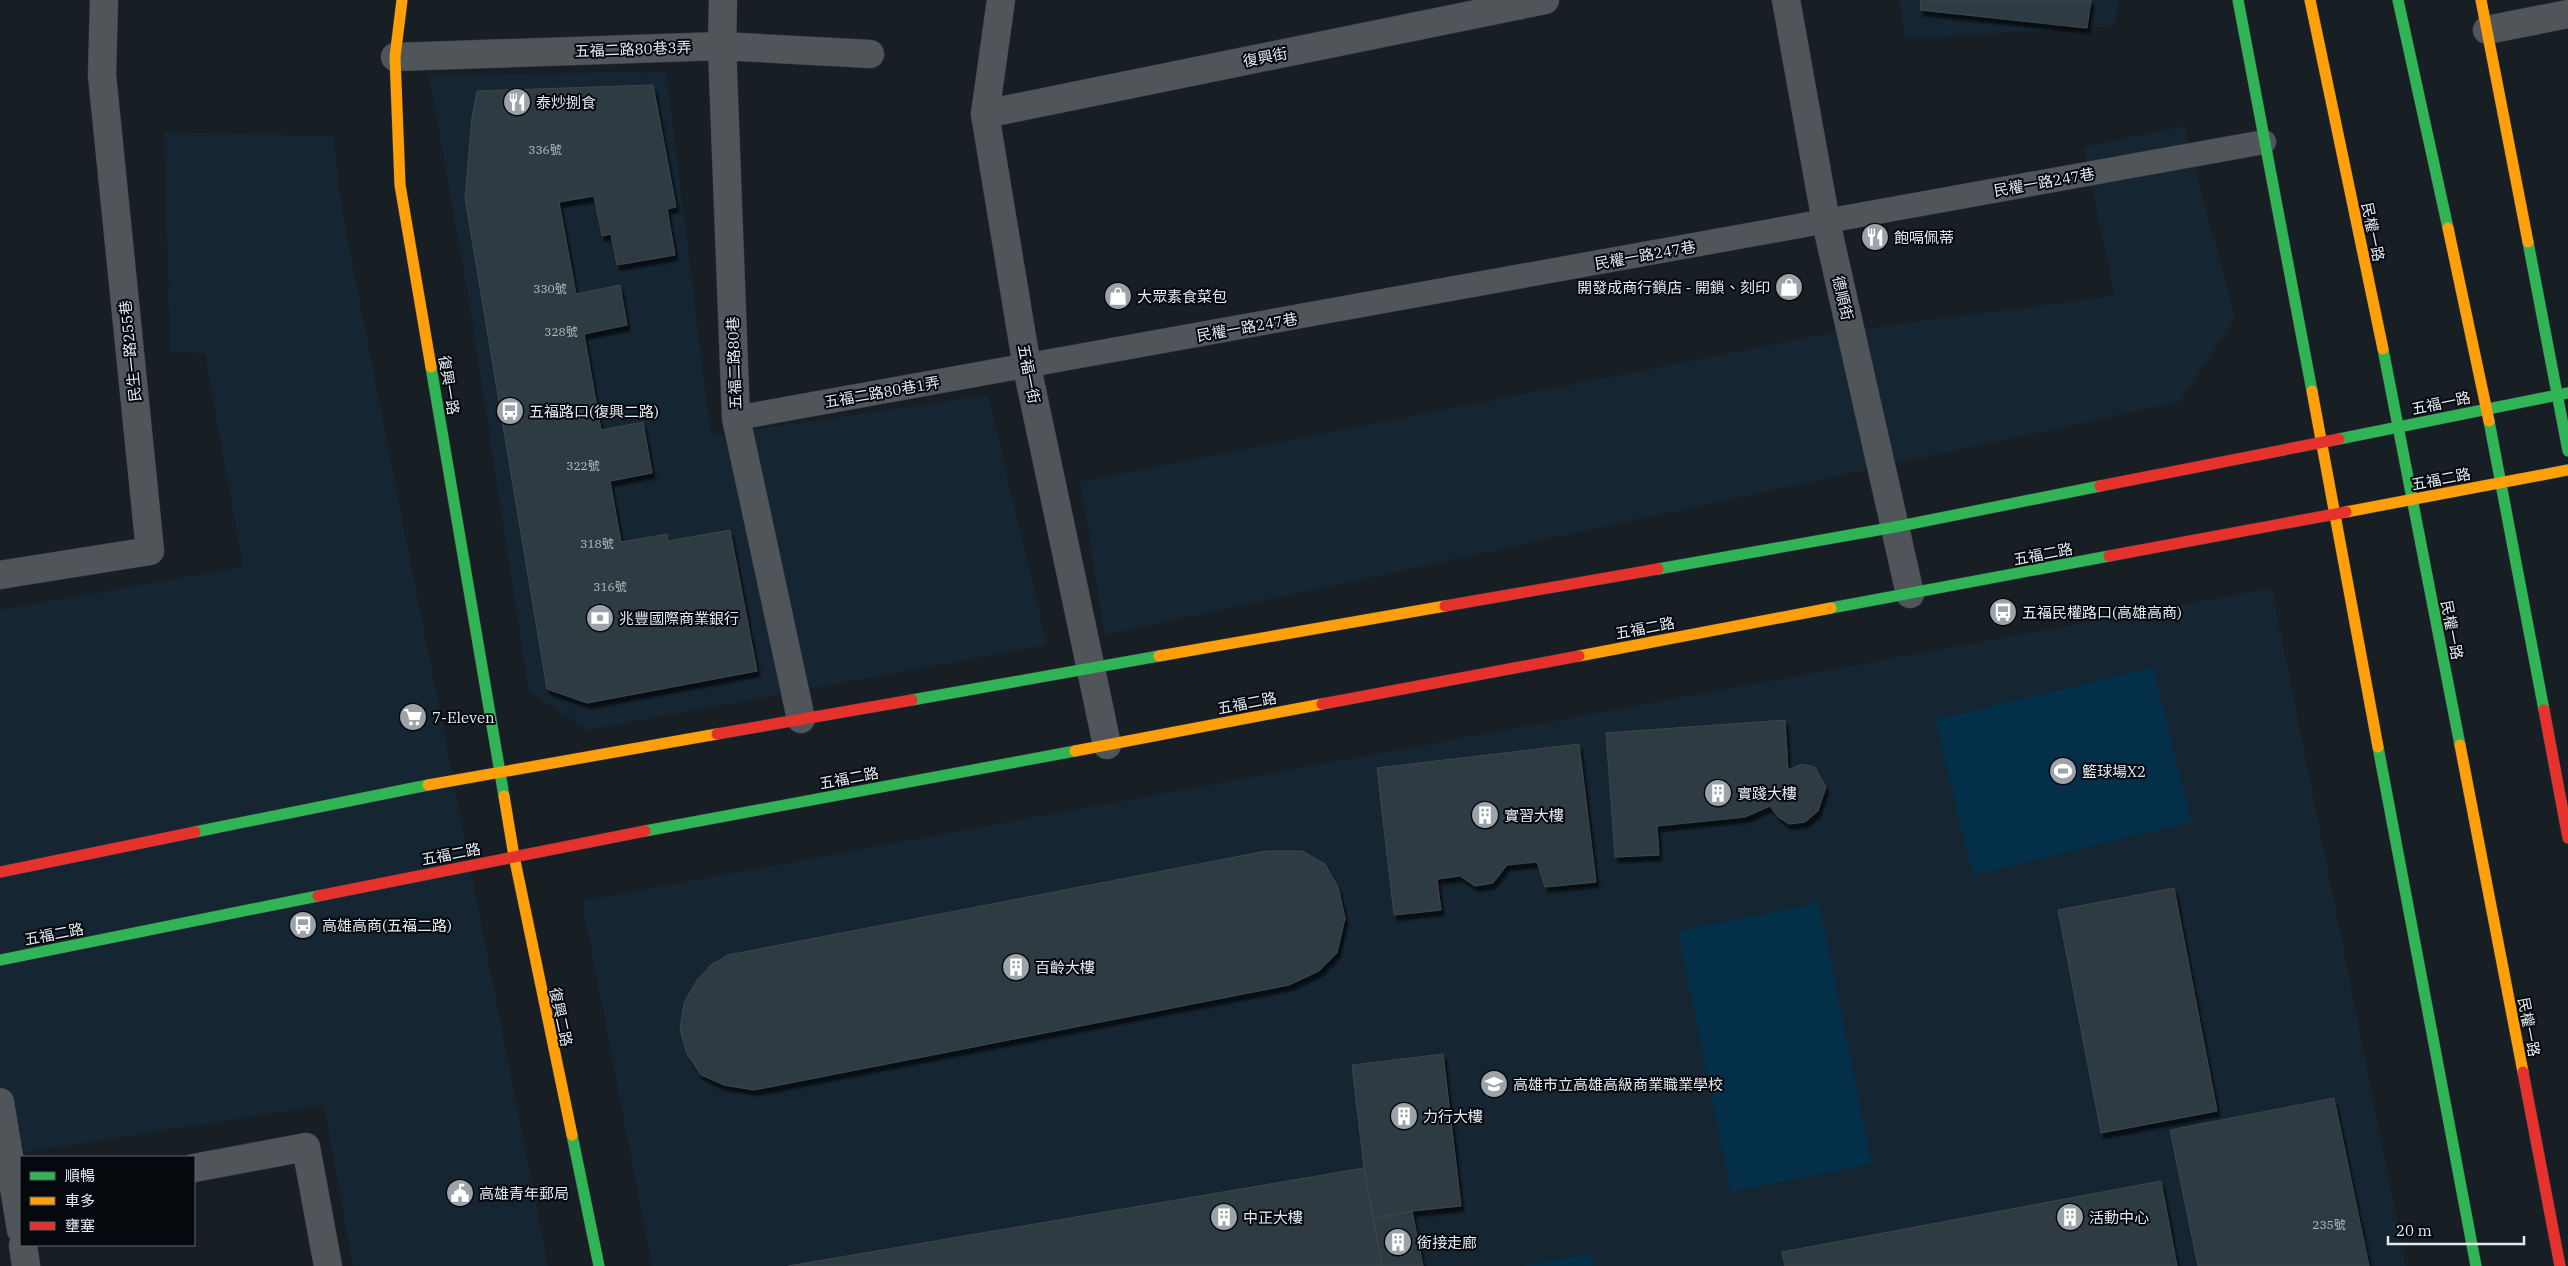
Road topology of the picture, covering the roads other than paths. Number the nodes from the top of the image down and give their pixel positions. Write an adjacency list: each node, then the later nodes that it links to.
1 (104, 0): 31 (street, 民生一路255巷)
2 (402, 0): 15 (street, 復興一路)
3 (723, 0): 13 (street, 五福二路80巷)
4 (1001, 0): 16 (street, 五福一街)
5 (1545, 0): 16 (street, 復興街)
6 (1786, 0): 18 (street, 德順街)
7 (2238, 0): 17 (street)
8 (2310, 0): 23 (street, 民權一路)
9 (2398, 0): 21 (street)
10 (2481, 0): 12 (street)
11 (2568, 14): 12 (street)
12 (2487, 30): 20 (street)
13 (722, 46): 14 (street, 五福二路80巷3弄); 15 (street, 五福二路80巷3弄); 22 (street, 五福二路80巷)
14 (870, 54)
15 (395, 57): 36 (street, 復興一路)
16 (984, 114): 19 (street, 五福一街)
17 (2264, 142): 18 (lane, 民權一路247巷); 24 (street)
18 (1826, 222): 19 (lane, 民權一路247巷); 30 (street, 德順街)
19 (1027, 366): 22 (lane, 五福二路80巷1弄); 33 (street, 五福一街)
20 (2562, 394): 21 (street, 五福一路); 25 (street)
21 (2487, 409): 23 (street, 五福一路); 27 (street)
22 (736, 418): 34 (street, 五福二路80巷)
23 (2399, 427): 24 (street, 五福一路); 28 (street, 民權一路)
24 (2321, 444): 29 (street); 30 (street)
25 (2568, 451)
26 (2568, 470): 27 (street)
27 (2500, 483): 28 (street, 五福二路); 37 (street)
28 (2412, 500): 29 (street, 五福二路); 50 (street, 民權一路)
29 (2334, 514): 32 (street, 五福二路); 49 (street)
30 (1895, 527): 32 (street, 德順街); 33 (street)
31 (0, 575)
32 (1910, 594): 35 (street, 五福二路)
33 (1091, 669): 34 (street); 35 (street, 五福一街)
34 (801, 719): 36 (street)
35 (1107, 744): 38 (street, 五福二路)
36 (500, 772): 38 (street, 復興二路); 39 (street)
37 (2568, 838)
38 (514, 856): 40 (street, 五福二路); 48 (street, 復興二路)
39 (0, 872)
40 (0, 960)
41 (0, 1102): 43 (street)
42 (195, 1168): 47 (street)
43 (13, 1201): 44 (street)
44 (20, 1226)
45 (23, 1246): 46 (street)
46 (26, 1266)
47 (328, 1266)
48 (599, 1266)
49 (2476, 1266)
50 (2560, 1266)

